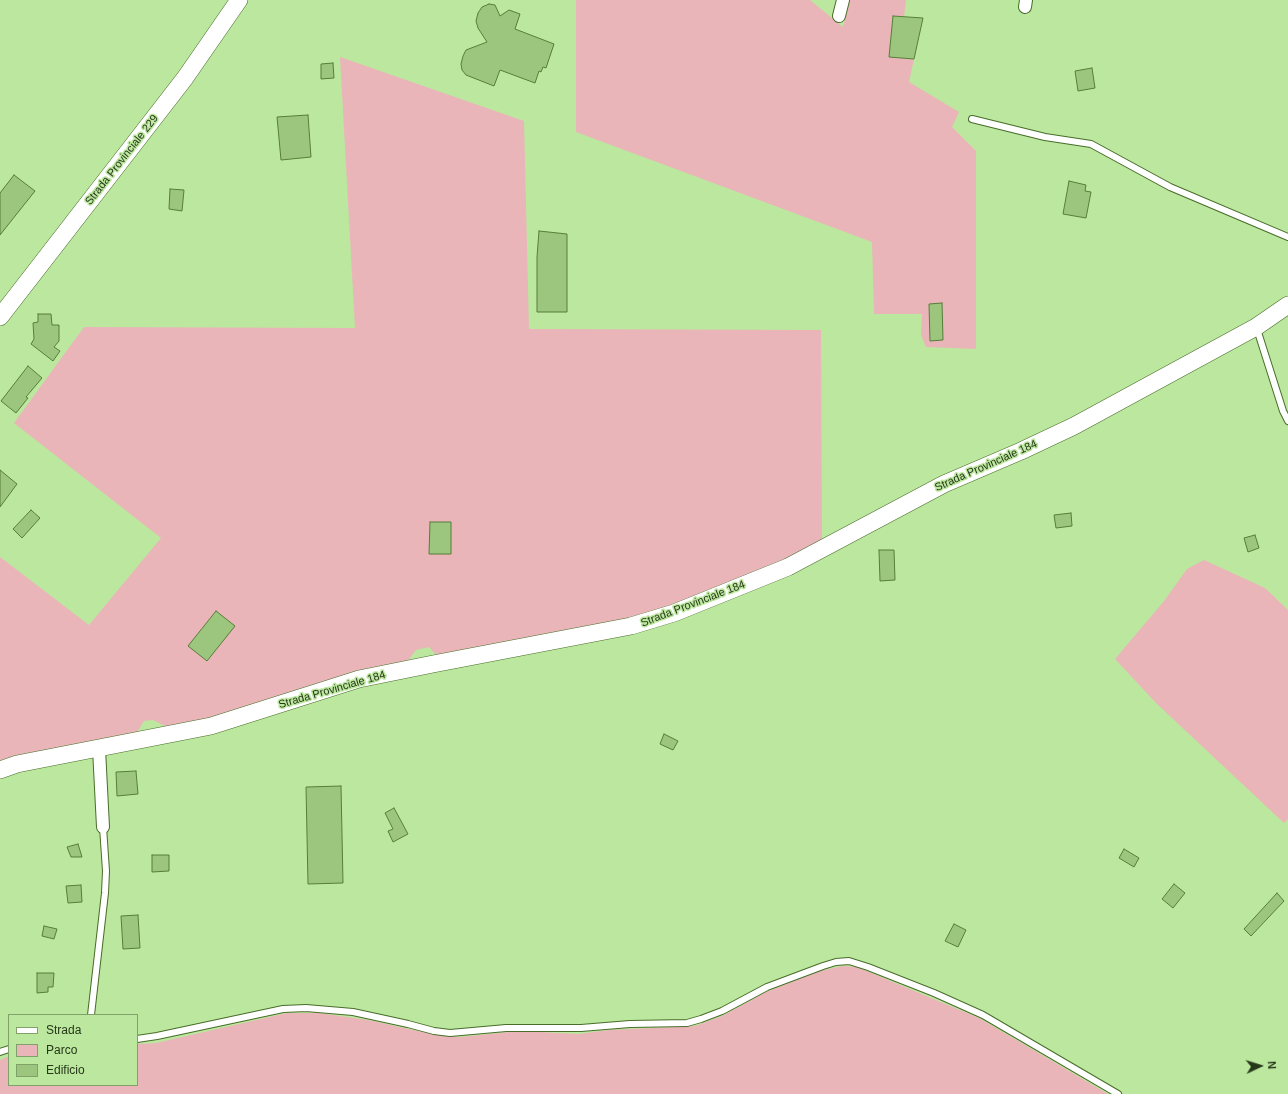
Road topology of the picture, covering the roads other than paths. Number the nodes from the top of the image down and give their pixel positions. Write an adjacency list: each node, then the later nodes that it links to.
1 (239, 0): 7 (street, Strada Provinciale 229)
2 (843, 0): 3 (street)
3 (839, 16)
4 (972, 119): 5 (lane)
5 (1288, 237)
6 (1288, 305): 8 (street, Strada Provinciale 184)
7 (0, 318)
8 (1256, 327): 9 (lane); 10 (street, Strada Provinciale 184)
9 (1288, 421)
10 (98, 749): 11 (street, Strada Provinciale 184); 12 (street)
11 (0, 770)
12 (103, 827): 13 (lane)
13 (91, 1014)
14 (138, 1039): 15 (lane)
15 (1118, 1094)

